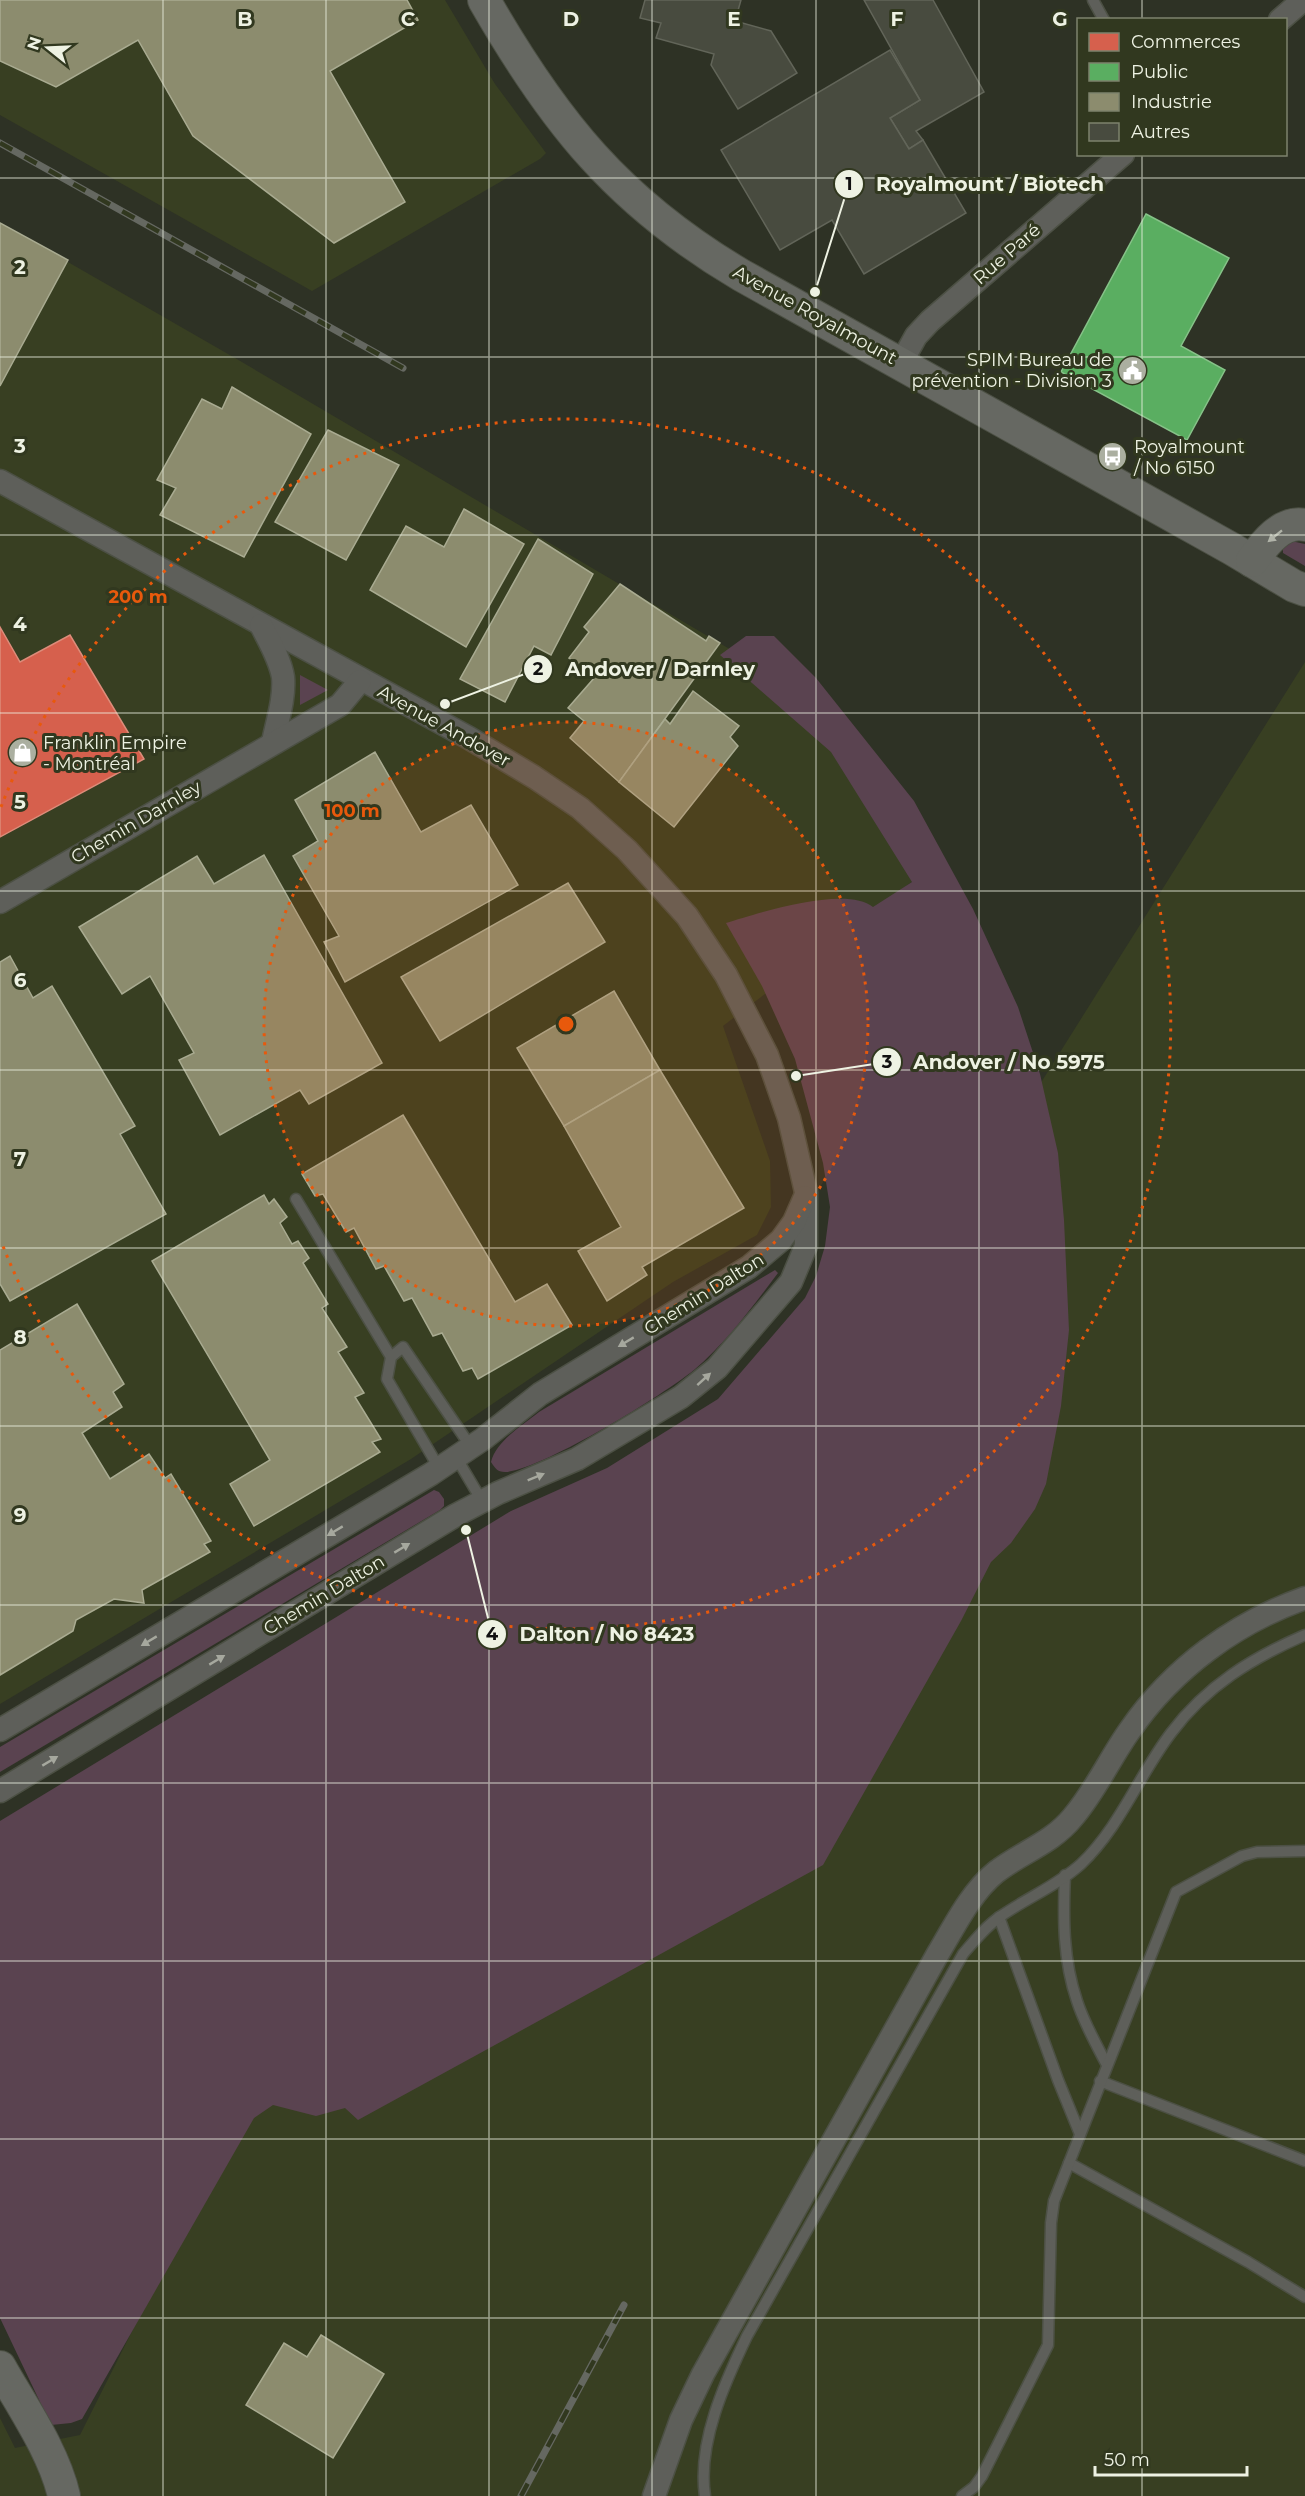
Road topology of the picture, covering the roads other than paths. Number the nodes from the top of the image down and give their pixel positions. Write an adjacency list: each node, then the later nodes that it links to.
1 (484, 0): 7 (street, Avenue Royalmount)
2 (1093, 0): 5 (lane)
3 (1303, 0): 4 (street)
4 (1285, 12)
5 (1103, 18)
6 (1121, 156): 7 (street, Rue Paré)
7 (901, 363): 10 (street, Avenue Royalmount)
8 (0, 481): 12 (street, Avenue Andover)
9 (1305, 525): 10 (street, one-way to 10)
10 (1252, 561): 11 (street, Avenue Royalmount)
11 (1305, 590)
12 (261, 625): 13 (street, Avenue Andover); 14 (street)
13 (360, 681): 14 (street, Chemin Darnley); 16 (street, Avenue Andover)
14 (273, 742): 15 (street, Chemin Darnley)
15 (0, 902)
16 (806, 1192): 19 (street, Chemin Dalton, one-way to 19); 20 (street, Chemin Dalton, one-way to 16)
17 (296, 1199): 18 (lane)
18 (391, 1356): 19 (lane); 19 (lane)
19 (456, 1458): 20 (lane); 23 (street, Chemin Dalton, one-way to 23)
20 (483, 1501): 24 (street, Chemin Dalton, one-way to 20)
21 (1305, 1598): 36 (street)
22 (1305, 1635): 26 (lane)
23 (0, 1730)
24 (0, 1791)
25 (1305, 1851): 28 (lane)
26 (1065, 1875): 27 (lane); 28 (lane)
27 (999, 1917): 30 (lane); 37 (lane)
28 (1107, 2065): 29 (lane)
29 (1100, 2081): 30 (lane); 31 (lane)
30 (1080, 2134): 32 (lane)
31 (1305, 2161)
32 (1069, 2163): 33 (lane); 38 (lane)
33 (1305, 2297)
34 (0, 2367): 35 (street)
35 (64, 2496)
36 (654, 2496)
37 (705, 2496)
38 (962, 2496)

